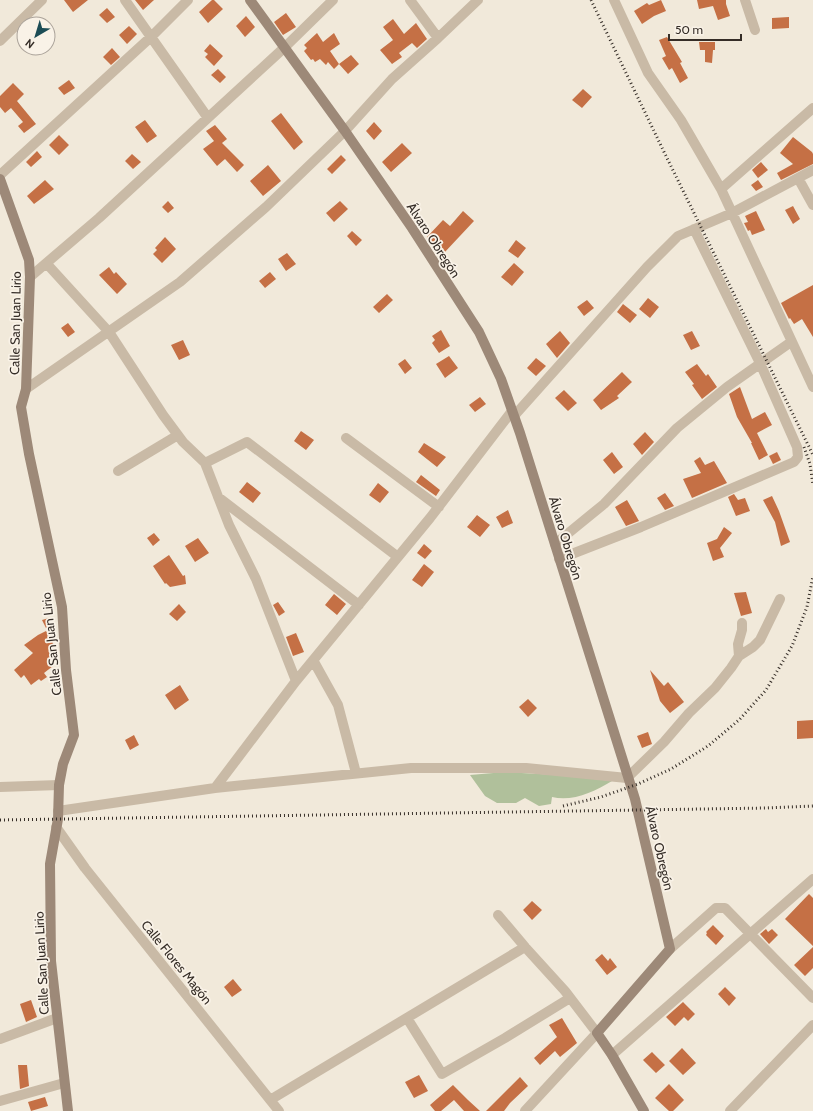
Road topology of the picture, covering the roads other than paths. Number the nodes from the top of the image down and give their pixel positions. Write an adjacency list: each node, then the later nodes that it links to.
1 (42, 0): 13 (street)
2 (125, 0): 11 (street)
3 (188, 0): 11 (street)
4 (250, 0): 14 (street, Álvaro Obregón)
5 (333, 0): 14 (street)
6 (410, 0): 12 (street)
7 (478, 0): 12 (street)
8 (614, 0): 22 (street)
9 (745, 0): 10 (street)
10 (755, 30)
11 (152, 36): 16 (street); 19 (street)
12 (438, 38): 17 (street)
13 (0, 41)
14 (285, 47): 16 (street); 17 (street, Álvaro Obregón)
15 (813, 108): 22 (street)
16 (208, 118): 26 (street)
17 (345, 131): 28 (street); 33 (street, Álvaro Obregón)
18 (813, 170): 20 (street)
19 (0, 175)
20 (798, 178): 23 (street); 24 (street)
21 (0, 179): 27 (street, Calle San Juan Lirio)
22 (721, 189): 24 (street)
23 (813, 205)
24 (732, 213): 25 (street); 29 (street)
25 (694, 229): 30 (street); 33 (street)
26 (47, 264): 27 (street); 28 (street)
27 (30, 277): 32 (street, Calle San Juan Lirio)
28 (109, 332): 32 (street); 34 (street)
29 (791, 342): 30 (street); 31 (street)
30 (760, 363): 40 (street); 42 (street)
31 (813, 388)
32 (26, 389): 51 (street, Calle San Juan Lirio)
33 (513, 414): 39 (street); 40 (street, Álvaro Obregón)
34 (178, 435): 36 (street); 37 (street)
35 (346, 438): 39 (street)
36 (205, 463): 38 (street); 41 (street)
37 (118, 471)
38 (218, 497): 44 (street); 48 (street)
39 (438, 507): 41 (street)
40 (555, 544): 42 (street, Álvaro Obregón)
41 (398, 557): 44 (street)
42 (559, 559): 50 (street, Álvaro Obregón)
43 (780, 599): 46 (street)
44 (358, 605): 47 (street)
45 (742, 622): 46 (street)
46 (739, 656): 50 (street)
47 (313, 660): 48 (street); 49 (street)
48 (296, 681): 53 (street)
49 (356, 773): 50 (street); 53 (street)
50 (627, 778): 60 (street, Álvaro Obregón)
51 (59, 785): 52 (street); 54 (street, Calle San Juan Lirio)
52 (0, 787)
53 (215, 788): 54 (street)
54 (58, 811): 55 (street, Calle San Juan Lirio)
55 (56, 827): 63 (street, Calle San Juan Lirio); 70 (street, Calle Flores Magón)
56 (813, 879): 58 (street)
57 (498, 915): 59 (street)
58 (750, 934): 60 (street); 62 (street); 68 (street)
59 (525, 947): 61 (street); 64 (street)
60 (670, 949): 66 (street)
61 (570, 998): 64 (street); 66 (street)
62 (813, 998)
63 (57, 1018): 67 (street); 69 (street, Calle San Juan Lirio)
64 (407, 1018): 70 (street)
65 (813, 1025): 76 (street)
66 (598, 1033): 68 (street); 74 (street)
67 (0, 1039)
68 (612, 1055): 75 (street)
69 (64, 1083): 71 (street); 72 (street, Calle San Juan Lirio)
70 (270, 1100): 73 (street, Calle Flores Magón)
71 (0, 1101)
72 (68, 1111)
73 (279, 1111)
74 (525, 1111)
75 (644, 1111)
76 (730, 1111)

